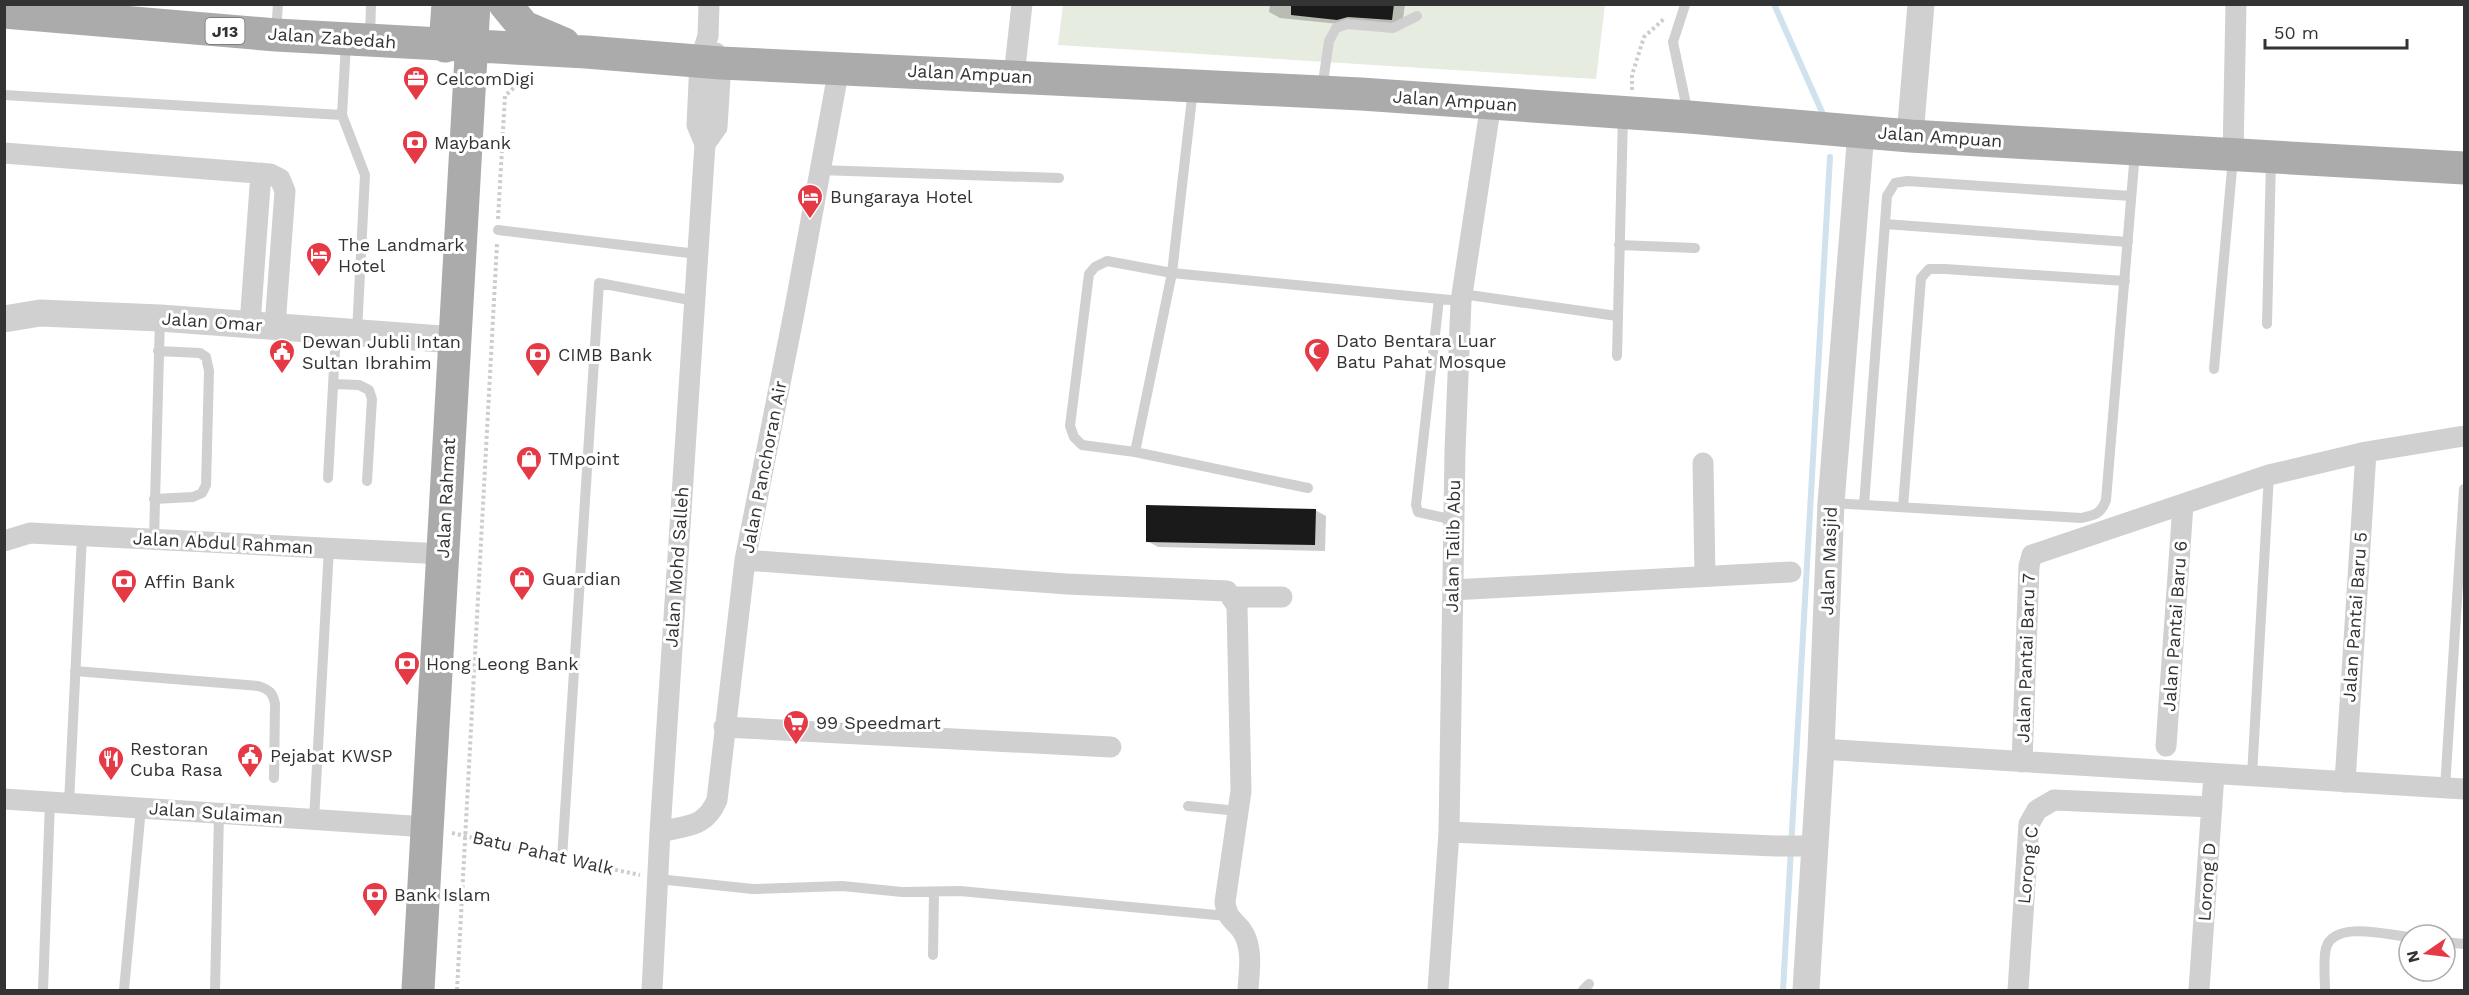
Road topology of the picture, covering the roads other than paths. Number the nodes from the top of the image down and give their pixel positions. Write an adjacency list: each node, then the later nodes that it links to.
1 (371, 4): 13 (lane)
2 (448, 4): 14 (main road, Jalan Rahmat)
3 (474, 4): 14 (main road, Jalan Rahmat)
4 (505, 4): 15 (main road)
5 (709, 4): 16 (street)
6 (1022, 4): 18 (street)
7 (1920, 4): 27 (street)
8 (2236, 4): 30 (street)
9 (1685, 5): 25 (lane)
10 (4, 12): 12 (main road, Jalan Zabedah / J13)
11 (1417, 16): 20 (lane)
12 (277, 20): 13 (main road, Jalan Zabedah / J13)
13 (358, 40): 14 (main road, Jalan Zabedah / J13); 24 (lane)
14 (459, 46): 15 (main road, Jalan Ampuan); 55 (main road, Jalan Rahmat)
15 (586, 52): 16 (main road, Jalan Ampuan)
16 (710, 53): 17 (main road, Jalan Ampuan); 41 (street, Jalan Mohd Salleh)
17 (839, 68): 18 (main road, Jalan Ampuan); 33 (street, Jalan Panchoran Air)
18 (1014, 76): 19 (main road, Jalan Ampuan)
19 (1193, 85): 20 (main road, Jalan Ampuan); 42 (lane)
20 (1322, 92): 22 (main road, Jalan Ampuan)
21 (4, 95): 24 (lane)
22 (1491, 103): 23 (main road, Jalan Ampuan); 45 (street, Jalan Talib Abu)
23 (1627, 114): 25 (main road, Jalan Ampuan); 39 (lane)
24 (342, 115): 54 (lane)
25 (1689, 117): 26 (main road, Jalan Ampuan)
26 (1861, 132): 27 (main road, Jalan Ampuan); 70 (street, Jalan Masjid)
27 (1910, 136): 28 (main road, Jalan Ampuan)
28 (2135, 149): 30 (main road, Jalan Ampuan); 35 (lane)
29 (4, 153): 53 (street)
30 (2233, 154): 31 (main road, Jalan Ampuan); 58 (lane)
31 (2271, 157): 32 (main road, Jalan Ampuan); 52 (lane)
32 (2464, 168)
33 (819, 170): 34 (lane); 80 (street, Jalan Panchoran Air)
34 (1059, 178)
35 (2131, 196): 36 (lane); 38 (lane)
36 (1885, 224): 38 (lane); 71 (lane)
37 (498, 231): 41 (lane)
38 (2128, 242): 43 (lane)
39 (1619, 245): 40 (lane); 49 (lane)
40 (1695, 248)
41 (697, 254): 47 (street, Jalan Mohd Salleh)
42 (1172, 273): 46 (lane); 61 (lane); 61 (lane)
43 (2125, 281): 73 (lane); 73 (lane)
44 (4, 297): 48 (street)
45 (1462, 298): 46 (lane); 49 (lane); 74 (street, Jalan Talib Abu)
46 (1439, 299): 74 (lane)
47 (694, 302): 106 (street, Jalan Mohd Salleh); 109 (lane)
48 (40, 313): 50 (street); 51 (street, Jalan Omar)
49 (1617, 316): 57 (lane)
50 (4, 318)
51 (160, 318): 53 (street, Jalan Omar); 56 (lane)
52 (2267, 324)
53 (263, 325): 54 (street, Jalan Omar)
54 (347, 331): 55 (street, Jalan Omar); 59 (lane)
55 (455, 340): 79 (main road, Jalan Rahmat)
56 (158, 351): 69 (lane); 69 (lane)
57 (1617, 356)
58 (2214, 369)
59 (333, 384): 65 (lane); 66 (lane)
60 (2464, 436): 62 (street)
61 (1135, 452): 67 (lane)
62 (2366, 452): 64 (street); 95 (street, Jalan Pantai Baru 5)
63 (1703, 463): 82 (street)
64 (2269, 475): 72 (street); 93 (lane)
65 (328, 478)
66 (367, 481)
67 (1308, 488)
68 (2464, 489): 96 (lane)
69 (154, 499): 76 (lane)
70 (1831, 502): 71 (lane); 90 (street, Jalan Masjid)
71 (1864, 505): 73 (lane)
72 (2183, 505): 88 (street, Jalan Pantai Baru 6); 91 (street, Jalan Pantai Baru 7)
73 (1903, 507)
74 (1454, 520): 83 (street, Jalan Talib Abu)
75 (82, 536): 76 (street, Jalan Abdul Rahman); 77 (street, Jalan Abdul Rahman); 86 (lane)
76 (154, 539): 78 (street, Jalan Abdul Rahman)
77 (4, 541)
78 (329, 548): 79 (street, Jalan Abdul Rahman); 104 (lane)
79 (443, 554): 105 (main road, Jalan Rahmat)
80 (746, 560): 84 (street); 87 (street, Jalan Panchoran Air)
81 (1791, 572): 82 (street)
82 (1704, 576): 83 (street)
83 (1452, 590): 107 (street, Jalan Talib Abu)
84 (1233, 597): 85 (street); 102 (street)
85 (1281, 597)
86 (75, 671): 94 (lane); 98 (lane)
87 (724, 727): 89 (street); 106 (street, Jalan Panchoran Air)
88 (2166, 746)
89 (1111, 747)
90 (1821, 748): 91 (street); 108 (street, Jalan Masjid)
91 (2022, 762): 92 (street)
92 (2214, 774): 93 (street); 100 (street, Lorong D)
93 (2252, 776): 95 (street)
94 (274, 778)
95 (2344, 782): 96 (street)
96 (2455, 789)
97 (4, 800): 98 (street, Jalan Sulaiman)
98 (59, 803): 101 (street, Jalan Sulaiman); 115 (lane)
99 (1188, 806): 102 (lane)
100 (2212, 807): 123 (street, Lorong C); 124 (street, Lorong D)
101 (141, 808): 103 (street, Jalan Sulaiman); 116 (lane)
102 (1238, 811): 112 (street)
103 (219, 813): 104 (street, Jalan Sulaiman); 117 (lane)
104 (314, 820): 105 (street, Jalan Sulaiman)
105 (428, 827): 118 (main road, Jalan Rahmat)
106 (660, 832): 110 (street, Jalan Mohd Salleh)
107 (1449, 832): 108 (street); 121 (street, Jalan Talib Abu)
108 (1806, 845): 122 (street, Jalan Masjid)
109 (562, 858)
110 (658, 879): 111 (lane); 119 (street, Jalan Mohd Salleh)
111 (934, 893): 112 (lane); 114 (lane)
112 (1227, 916): 120 (street)
113 (2397, 936): 125 (lane)
114 (933, 955)
115 (43, 990)
116 (124, 990)
117 (215, 990)
118 (418, 990)
119 (652, 990)
120 (1248, 990)
121 (1438, 990)
122 (1806, 990)
123 (2018, 990)
124 (2199, 990)
125 (2325, 990)

